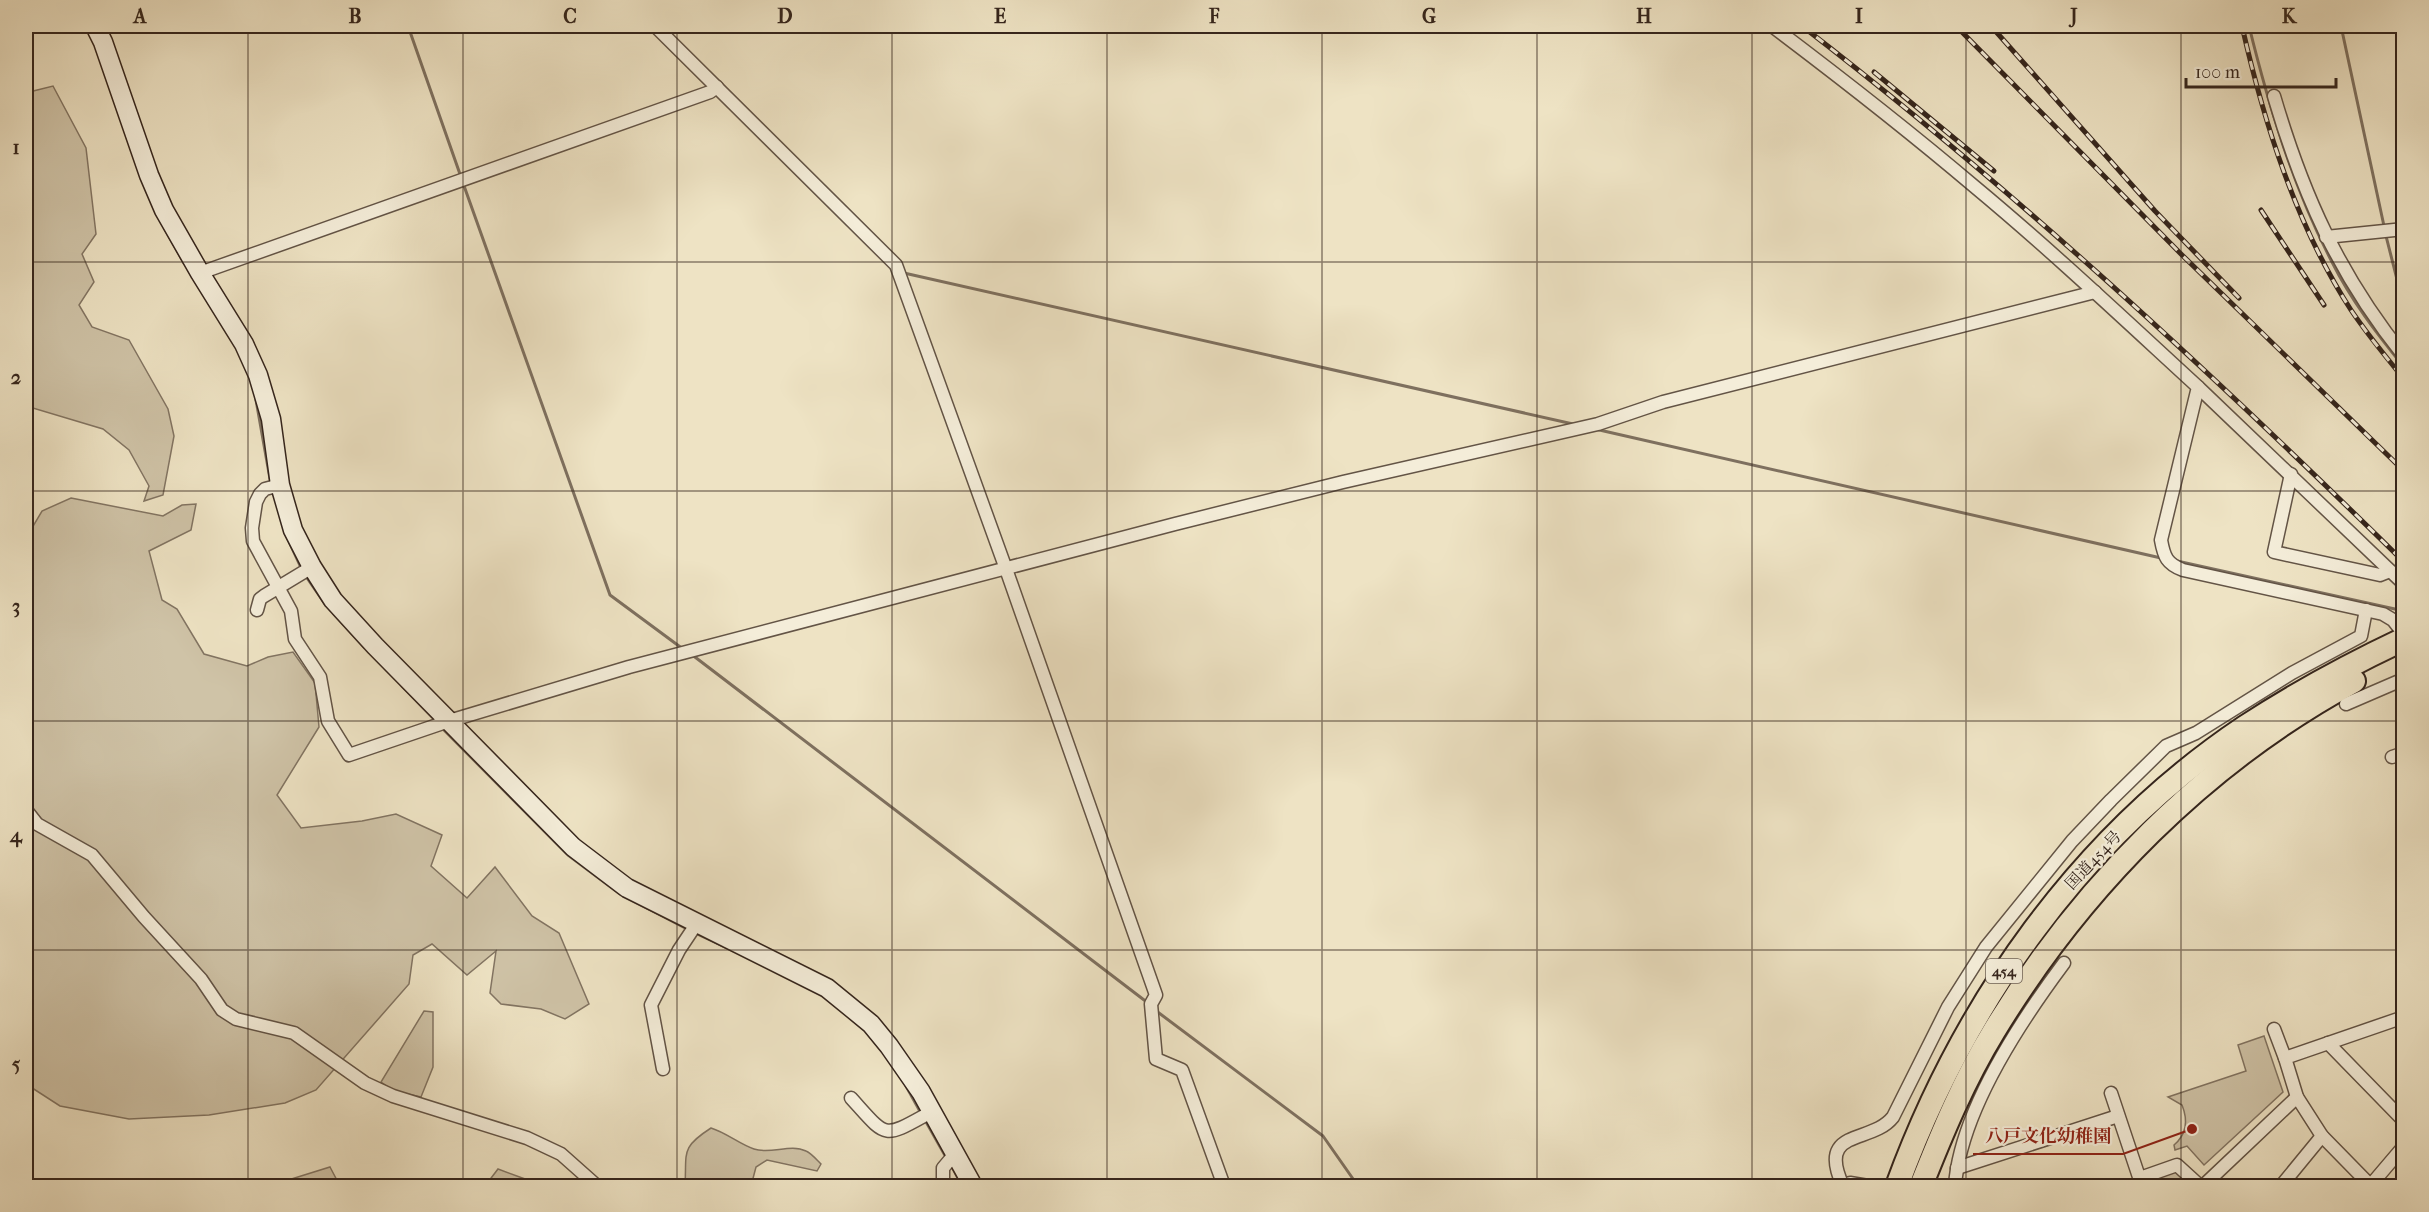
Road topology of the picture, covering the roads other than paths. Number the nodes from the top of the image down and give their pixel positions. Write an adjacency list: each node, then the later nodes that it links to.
1 (95, 26): 8 (street)
2 (655, 26): 4 (street)
3 (1772, 26): 9 (street)
4 (717, 87): 8 (street); 15 (street)
5 (2274, 96): 7 (street)
6 (2403, 229): 7 (street)
7 (2326, 237): 10 (street)
8 (200, 273): 13 (street)
9 (2095, 292): 11 (street); 15 (street)
10 (2403, 356)
11 (2198, 387): 12 (street); 20 (street)
12 (2290, 474): 16 (street); 16 (street)
13 (280, 484): 14 (street); 18 (street)
14 (312, 567): 18 (street); 25 (street)
15 (1006, 569): 25 (street); 49 (street)
16 (2390, 572): 17 (street)
17 (2403, 584)
18 (278, 587): 19 (street); 25 (street)
19 (258, 610)
20 (2366, 610): 21 (street); 50 (street)
21 (2403, 637): 26 (highway, 国道454号 / 454)
22 (2403, 655): 26 (highway, 国道454号 / 454)
23 (2403, 679): 24 (street)
24 (2346, 704)
25 (449, 722): 28 (street)
26 (2172, 796): 52 (highway, 国道454号 / 454); 53 (highway, 国道454号 / 454)
27 (26, 810): 46 (street)
28 (697, 923): 34 (street); 38 (street)
29 (2064, 963): 44 (street)
30 (2402, 1019): 32 (street)
31 (2274, 1029): 33 (street)
32 (2328, 1043): 33 (street); 40 (street)
33 (2285, 1058): 36 (street)
34 (663, 1069)
35 (2111, 1093): 39 (street)
36 (2297, 1097): 41 (street); 55 (street)
37 (851, 1098): 38 (street)
38 (931, 1112): 43 (street)
39 (2118, 1116): 44 (street); 45 (street)
40 (2403, 1121)
41 (2322, 1136): 56 (street); 57 (street)
42 (2403, 1146): 57 (street)
43 (954, 1155): 47 (street); 48 (street)
44 (1957, 1168): 54 (street)
45 (2141, 1182): 55 (street)
46 (597, 1186)
47 (943, 1186)
48 (973, 1186)
49 (1224, 1186)
50 (1843, 1186): 51 (street)
51 (1868, 1186)
52 (1897, 1186)
53 (1921, 1186)
54 (1955, 1186)
55 (2201, 1186)
56 (2281, 1186)
57 (2371, 1186)

